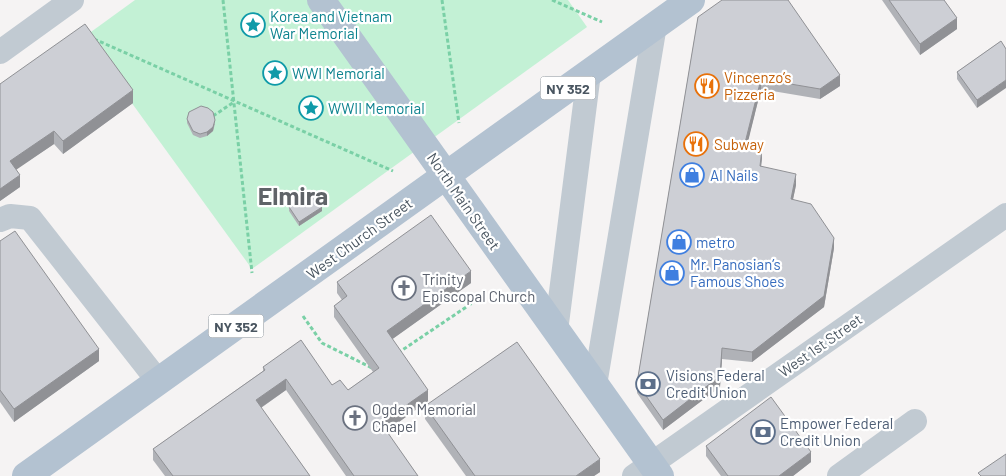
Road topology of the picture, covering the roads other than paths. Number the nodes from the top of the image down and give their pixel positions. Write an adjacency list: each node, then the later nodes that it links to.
1 (72, 0): 5 (street)
2 (322, 0): 7 (main road, North Main Street)
3 (691, 0): 4 (main road, West Church Street / NY 352)
4 (655, 26): 6 (main road, West Church Street / NY 352); 12 (street)
5 (0, 52)
6 (589, 73): 7 (main road, West Church Street / NY 352); 10 (street)
7 (446, 176): 10 (main road, North Main Street); 11 (main road, West Church Street / NY 352)
8 (1006, 215): 14 (street, West 1st Street)
9 (0, 220): 11 (street)
10 (556, 331): 12 (main road, North Main Street)
11 (158, 381): 15 (main road, West Church Street / NY 352)
12 (595, 385): 14 (main road, North Main Street)
13 (915, 421): 16 (street)
14 (649, 472)
15 (26, 476)
16 (839, 476)

